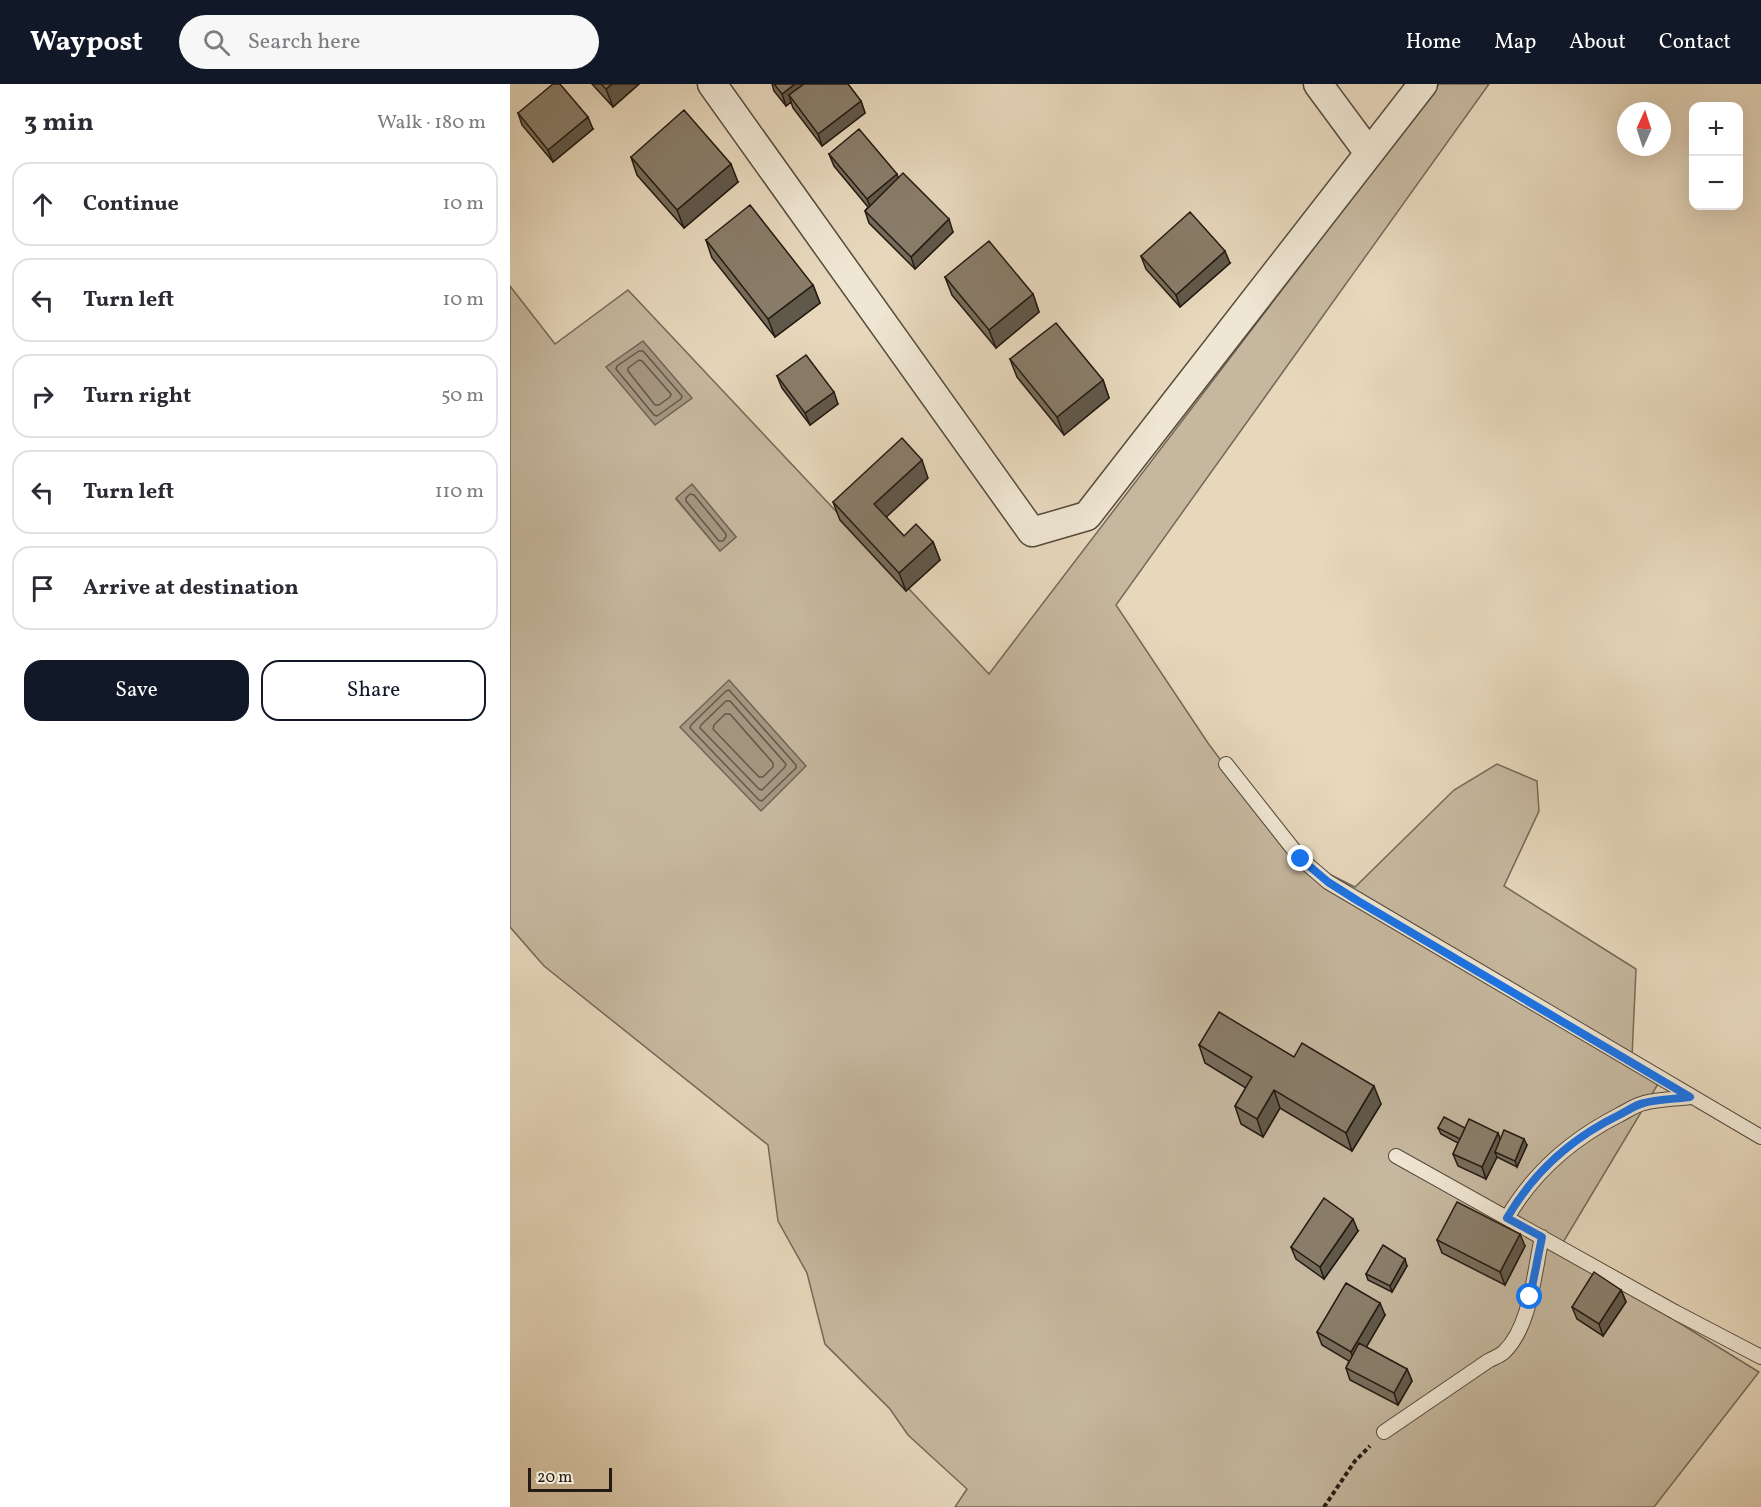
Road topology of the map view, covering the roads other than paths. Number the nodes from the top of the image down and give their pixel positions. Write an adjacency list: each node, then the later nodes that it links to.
1 (712, 84): 4 (street)
2 (1318, 84): 4 (street)
3 (1423, 84): 4 (street)
4 (1369, 153)
5 (1227, 764): 6 (lane)
6 (1690, 1097): 7 (lane); 9 (lane)
7 (1761, 1137)
8 (1396, 1156): 9 (lane)
9 (1507, 1218): 10 (lane)
10 (1542, 1237): 11 (lane); 12 (lane)
11 (1759, 1352)
12 (1384, 1432)

